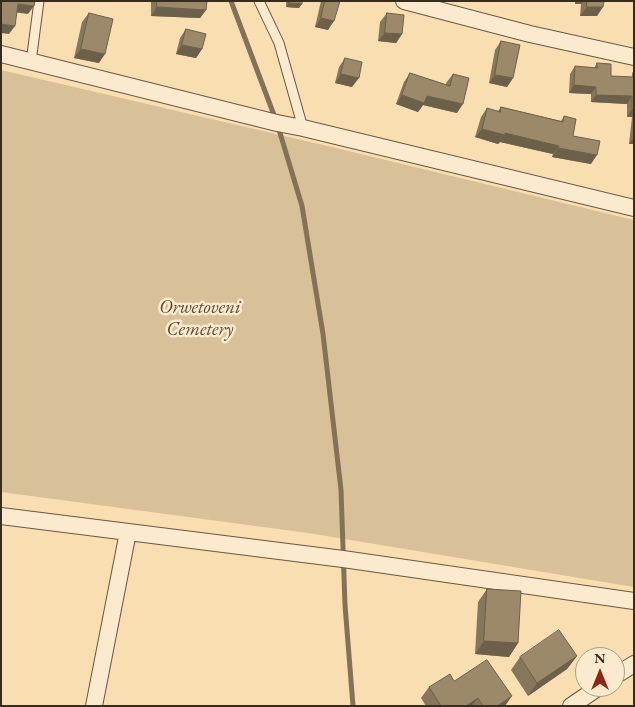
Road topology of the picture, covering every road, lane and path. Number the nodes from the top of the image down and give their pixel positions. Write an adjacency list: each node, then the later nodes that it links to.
1 (39, 1): 6 (lane)
2 (259, 1): 7 (lane)
3 (404, 1): 5 (street)
4 (1, 54): 6 (street)
5 (634, 57)
6 (31, 62): 7 (street)
7 (304, 128): 8 (street)
8 (634, 208)
9 (1, 516): 10 (street)
10 (128, 532): 11 (street); 13 (street)
11 (634, 601)
12 (585, 697): 14 (street)
13 (94, 706)
14 (572, 706)

